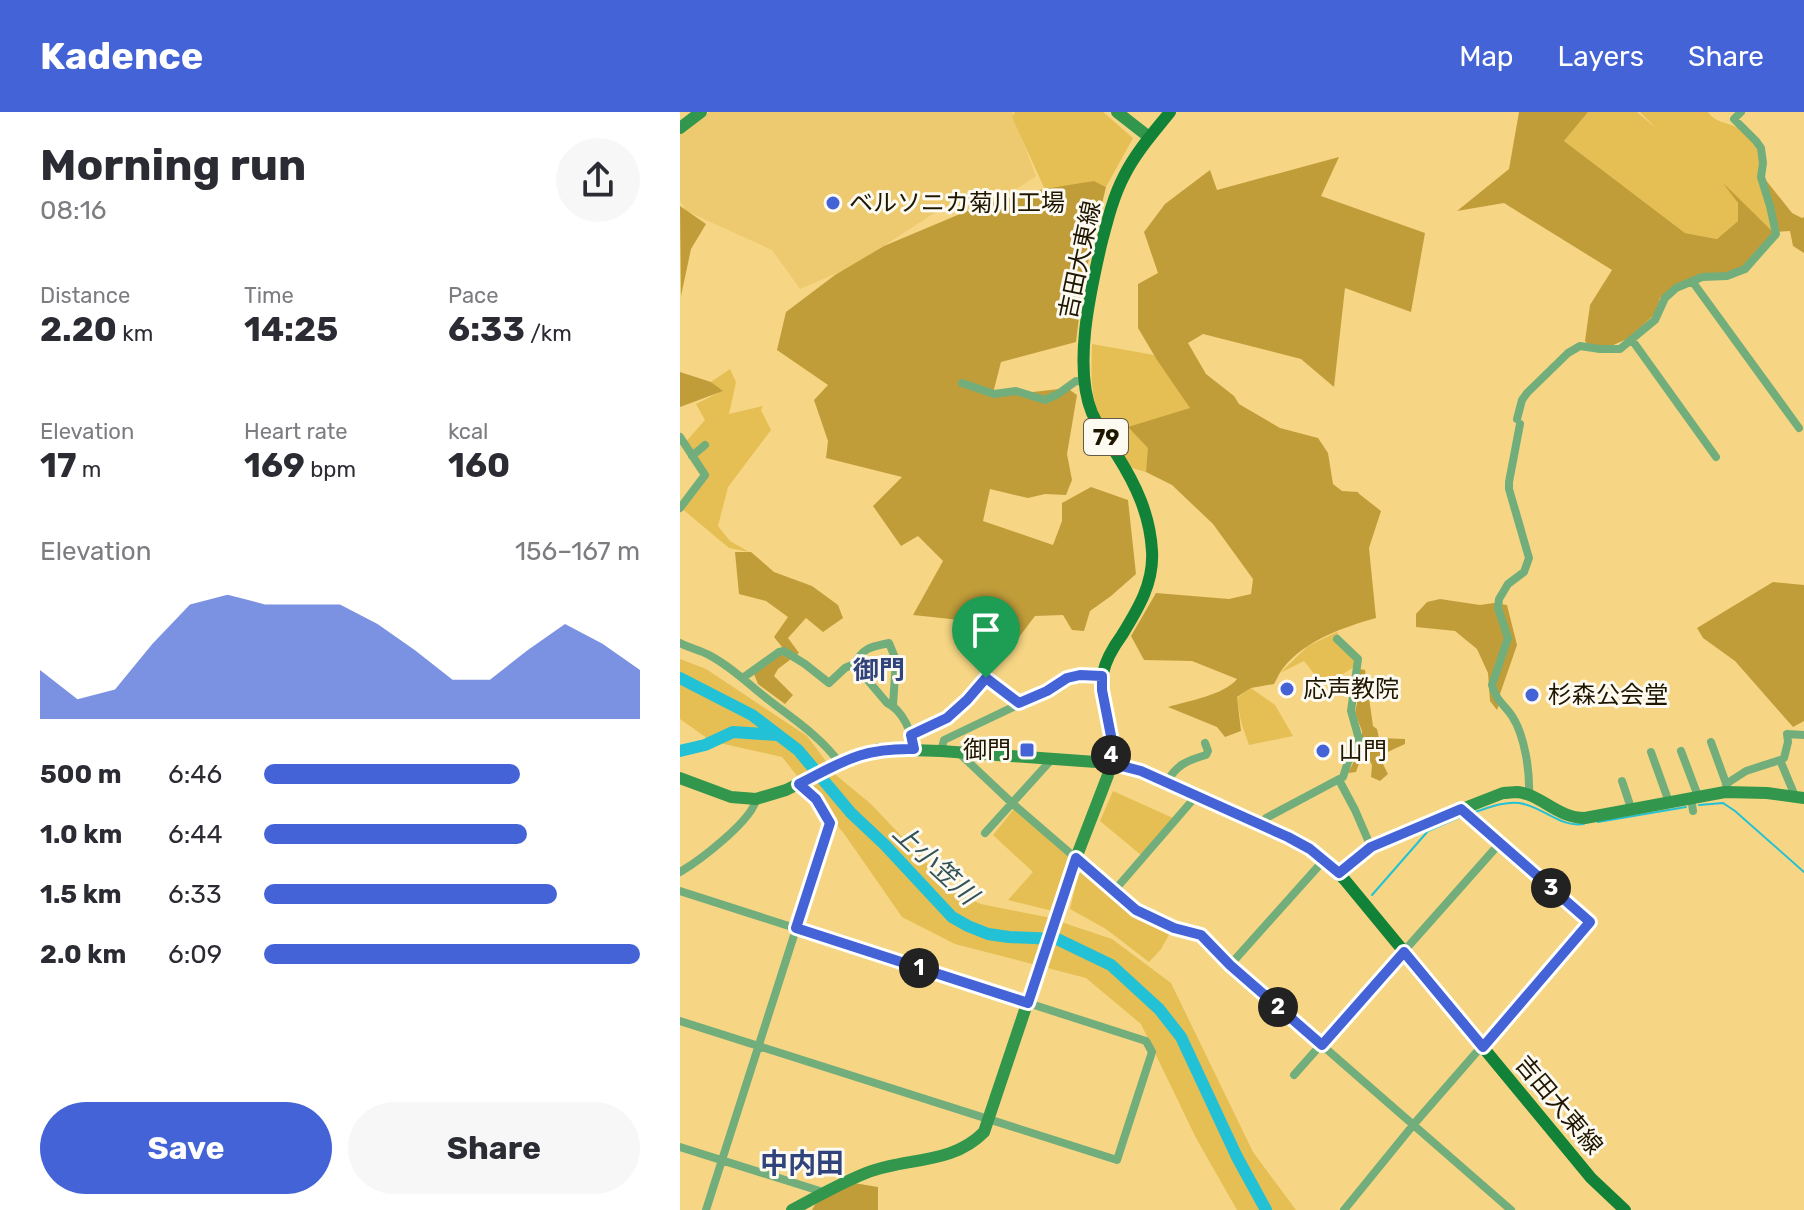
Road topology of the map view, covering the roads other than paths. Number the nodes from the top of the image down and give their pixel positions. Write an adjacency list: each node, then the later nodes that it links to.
1 (701, 112): 5 (street)
2 (1117, 112): 6 (street)
3 (1170, 112): 6 (main road, 吉田大東線 / 79)
4 (1741, 112): 7 (street)
5 (680, 128)
6 (1149, 137): 9 (main road, 吉田大東線 / 79)
7 (1692, 281): 8 (street); 11 (street)
8 (1632, 340): 15 (street); 44 (street)
9 (1085, 382): 10 (street); 20 (main road, 吉田大東線 / 79)
10 (962, 383)
11 (1799, 428)
12 (680, 437): 14 (street)
13 (705, 445): 14 (street)
14 (692, 456): 16 (street)
15 (1716, 457)
16 (680, 508)
17 (1337, 639): 38 (street)
18 (680, 643): 21 (street)
19 (854, 664): 21 (street); 23 (street); 23 (street)
20 (1102, 676): 22 (street); 35 (main road)
21 (744, 677): 36 (street)
22 (1019, 703): 24 (street); 29 (street)
23 (893, 705): 24 (street)
24 (911, 735): 28 (street)
25 (1804, 735): 34 (street)
26 (1711, 742): 42 (street)
27 (1205, 743): 41 (street)
28 (914, 749): 29 (street); 36 (street)
29 (941, 751): 31 (street)
30 (1681, 751): 45 (street)
31 (959, 752): 33 (street); 49 (street)
32 (1651, 752): 48 (street)
33 (1052, 759): 35 (street); 49 (street)
34 (1780, 760): 42 (street); 46 (street)
35 (1110, 763): 41 (main road, 吉田大東線); 57 (street)
36 (836, 764): 40 (street)
37 (680, 778): 47 (street)
38 (1339, 780): 53 (street); 56 (street)
39 (1622, 781): 50 (street)
40 (802, 782): 47 (street); 63 (street)
41 (1167, 782): 43 (main road, 吉田大東線)
42 (1727, 788): 45 (street); 46 (street)
43 (1197, 795): 53 (main road, 吉田大東線); 62 (street)
44 (1529, 795): 50 (street); 51 (street)
45 (1694, 797): 48 (street); 52 (street)
46 (1800, 797)
47 (756, 799): 59 (street)
48 (1669, 802): 50 (street)
49 (1013, 804): 54 (street); 57 (street)
50 (1631, 808)
51 (1461, 809): 55 (street); 56 (street)
52 (1693, 811)
53 (1261, 825): 58 (main road, 吉田大東線)
54 (985, 833)
55 (1500, 843): 64 (street); 70 (street)
56 (1371, 847): 60 (street)
57 (1076, 858): 62 (street); 66 (street)
58 (1324, 860): 60 (main road, 吉田大東線); 65 (street)
59 (680, 872)
60 (1339, 873): 64 (main road, 吉田大東線)
61 (680, 891): 63 (street)
62 (1114, 891): 65 (street)
63 (796, 928): 66 (street); 69 (street)
64 (1404, 952): 68 (street); 70 (main road, 吉田大東線)
65 (1230, 965): 68 (street)
66 (1028, 1003): 72 (street); 72 (street)
67 (680, 1021): 69 (street)
68 (1322, 1045): 71 (street); 73 (street)
69 (758, 1046): 72 (street); 75 (street)
70 (1483, 1047): 73 (street); 81 (main road, 吉田大東線)
71 (1294, 1075)
72 (990, 1120): 76 (street)
73 (1414, 1124): 79 (street); 80 (street)
74 (680, 1147): 75 (street)
75 (722, 1161): 76 (street); 77 (street)
76 (824, 1193): 78 (street)
77 (706, 1210)
78 (792, 1210)
79 (1344, 1210)
80 (1511, 1210)
81 (1625, 1210)

